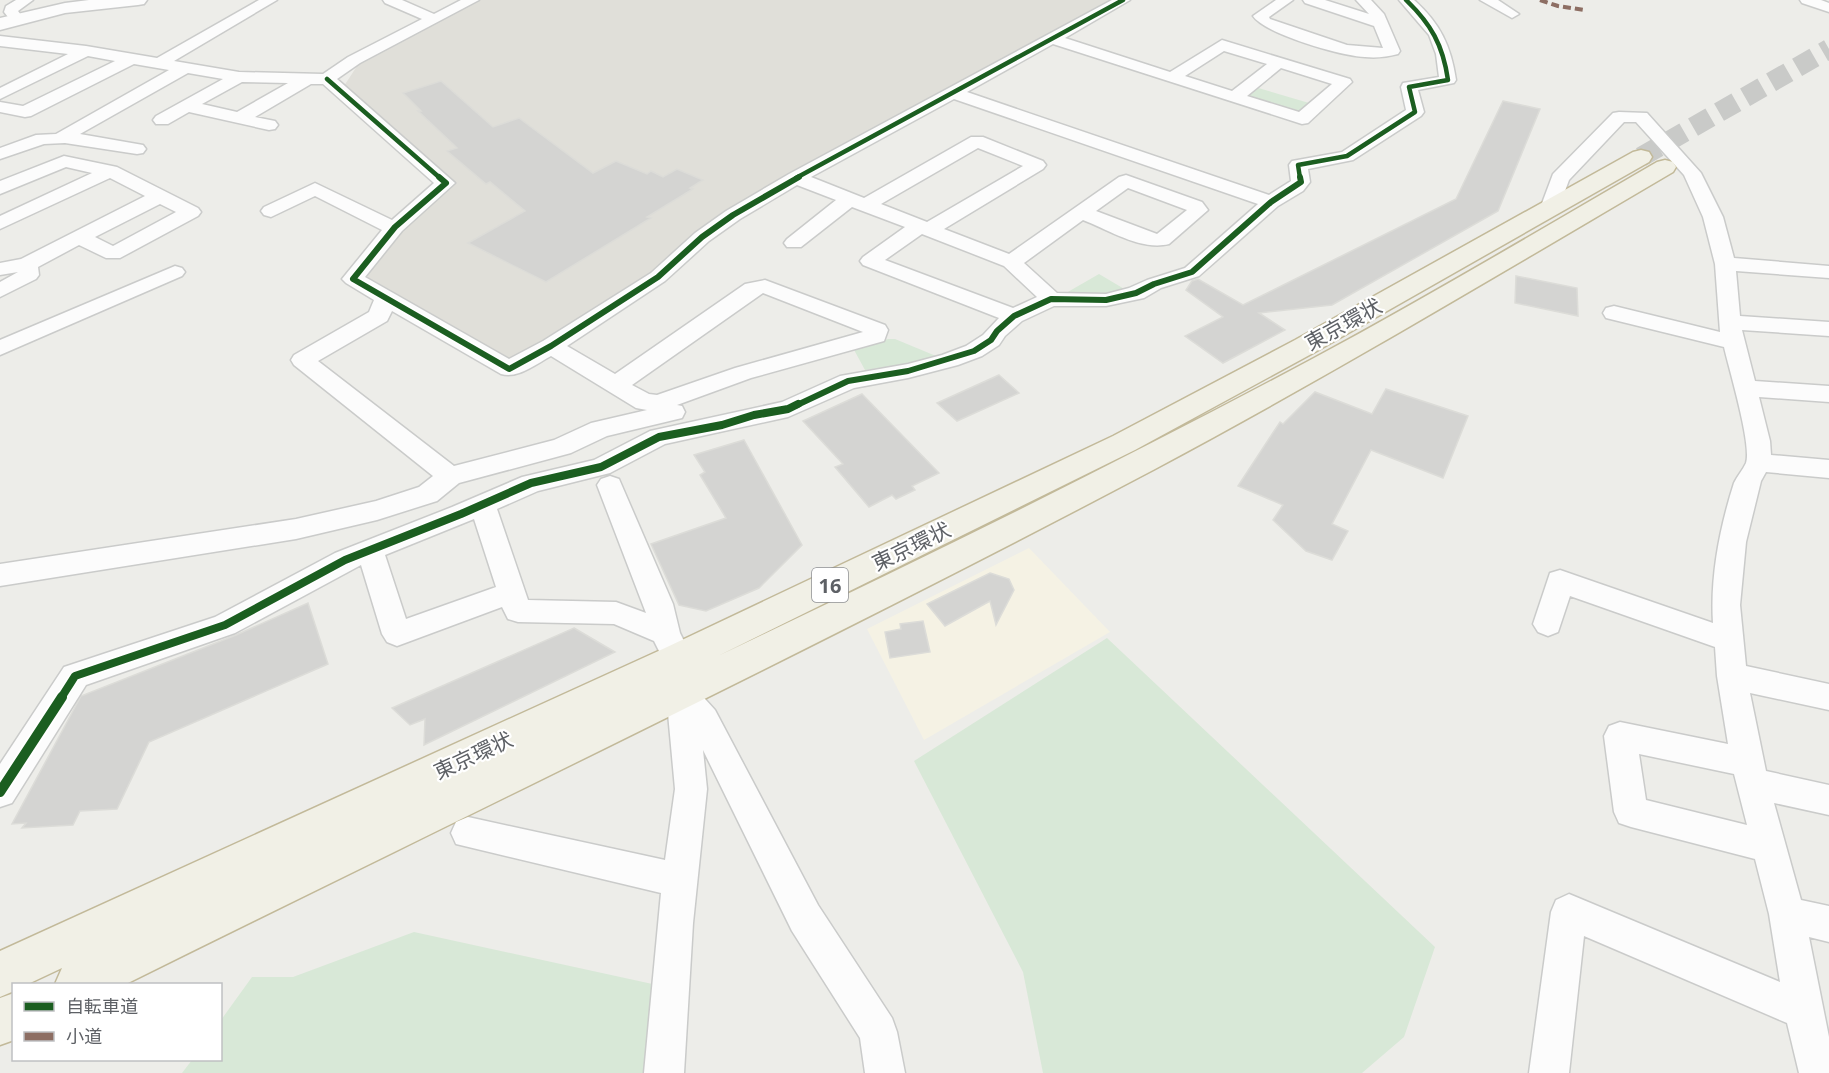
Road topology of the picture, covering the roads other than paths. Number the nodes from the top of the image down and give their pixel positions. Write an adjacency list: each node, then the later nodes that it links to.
1 (26, 0): 16 (street)
2 (138, 0): 16 (street)
3 (270, 0): 23 (street)
4 (390, 0): 15 (street)
5 (472, 0): 15 (street)
6 (1123, 0): 18 (street)
7 (1286, 0): 17 (street)
8 (1310, 0): 17 (street)
9 (1363, 0): 17 (street)
10 (1487, 0): 14 (street)
11 (1808, 0): 13 (street)
12 (1412, 1): 43 (street)
13 (1829, 8)
14 (1512, 14)
15 (434, 19): 27 (street)
16 (8, 21)
17 (1381, 23)
18 (1052, 39): 26 (street); 28 (street)
19 (0, 41): 20 (street)
20 (86, 51): 21 (street); 29 (street)
21 (131, 59): 23 (street); 32 (street)
22 (1279, 62): 26 (street); 30 (street); 30 (street)
23 (158, 64): 24 (street)
24 (183, 69): 25 (street); 36 (street)
25 (240, 77): 27 (street); 31 (street)
26 (1173, 77): 30 (street)
27 (318, 79): 33 (street); 50 (street)
28 (954, 93): 40 (street); 43 (street)
29 (0, 94)
30 (1235, 97)
31 (188, 106): 33 (street); 34 (street)
32 (0, 107)
33 (240, 118): 35 (street)
34 (162, 120)
35 (269, 125)
36 (63, 136): 37 (street); 38 (street)
37 (137, 149)
38 (0, 154)
39 (110, 171): 41 (street); 42 (street); 48 (street)
40 (795, 178): 44 (street); 66 (street)
41 (0, 189)
42 (160, 196): 51 (street); 51 (street)
43 (1271, 202): 61 (street)
44 (856, 203): 49 (street); 49 (street); 52 (street)
45 (1551, 206): 55 (street); 82 (highway, 東京環状 / 16); 82 (highway, 東京環状 / 16)
46 (271, 211): 50 (street)
47 (1081, 212): 47 (street); 53 (street)
48 (0, 223)
49 (925, 227): 53 (street); 63 (street)
50 (393, 228): 60 (street)
51 (79, 237): 54 (street)
52 (794, 243)
53 (1011, 262): 61 (street)
54 (27, 264): 56 (street); 59 (street)
55 (1725, 264): 58 (street); 65 (street)
56 (0, 268)
57 (175, 272): 67 (street)
58 (1829, 272)
59 (0, 291)
60 (386, 297): 66 (street); 74 (street)
61 (1051, 299): 63 (street)
62 (1614, 313): 65 (street)
63 (1014, 316): 71 (street)
64 (1829, 329): 65 (street)
65 (1731, 332): 69 (street)
66 (551, 346): 68 (street)
67 (0, 348)
68 (616, 385): 68 (street)
69 (1747, 388): 70 (street); 72 (street)
70 (1829, 394)
71 (722, 425): 74 (street); 76 (street)
72 (1759, 463): 73 (street); 81 (street)
73 (1829, 469)
74 (450, 476): 78 (street)
75 (610, 485): 82 (street)
76 (482, 505): 77 (street); 79 (street)
77 (370, 550): 79 (street); 86 (street)
78 (0, 576)
79 (512, 592): 82 (street)
80 (1548, 624): 81 (street)
81 (1729, 640): 83 (street)
82 (674, 661): 90 (street); 93 (highway, 東京環状 / 16); 94 (highway, 東京環状 / 16); 97 (street)
83 (1732, 676): 84 (street); 85 (street)
84 (1829, 697)
85 (1750, 773): 87 (street); 89 (street); 89 (street)
86 (0, 792)
87 (1829, 800)
88 (468, 833): 90 (street)
89 (1769, 846): 91 (street)
90 (680, 880): 96 (street)
91 (1787, 914): 92 (street); 95 (street)
92 (1829, 924)
93 (0, 974)
94 (80, 983)
95 (1803, 1011): 98 (street); 99 (street)
96 (664, 1073)
97 (885, 1073)
98 (1548, 1073)
99 (1819, 1073)

